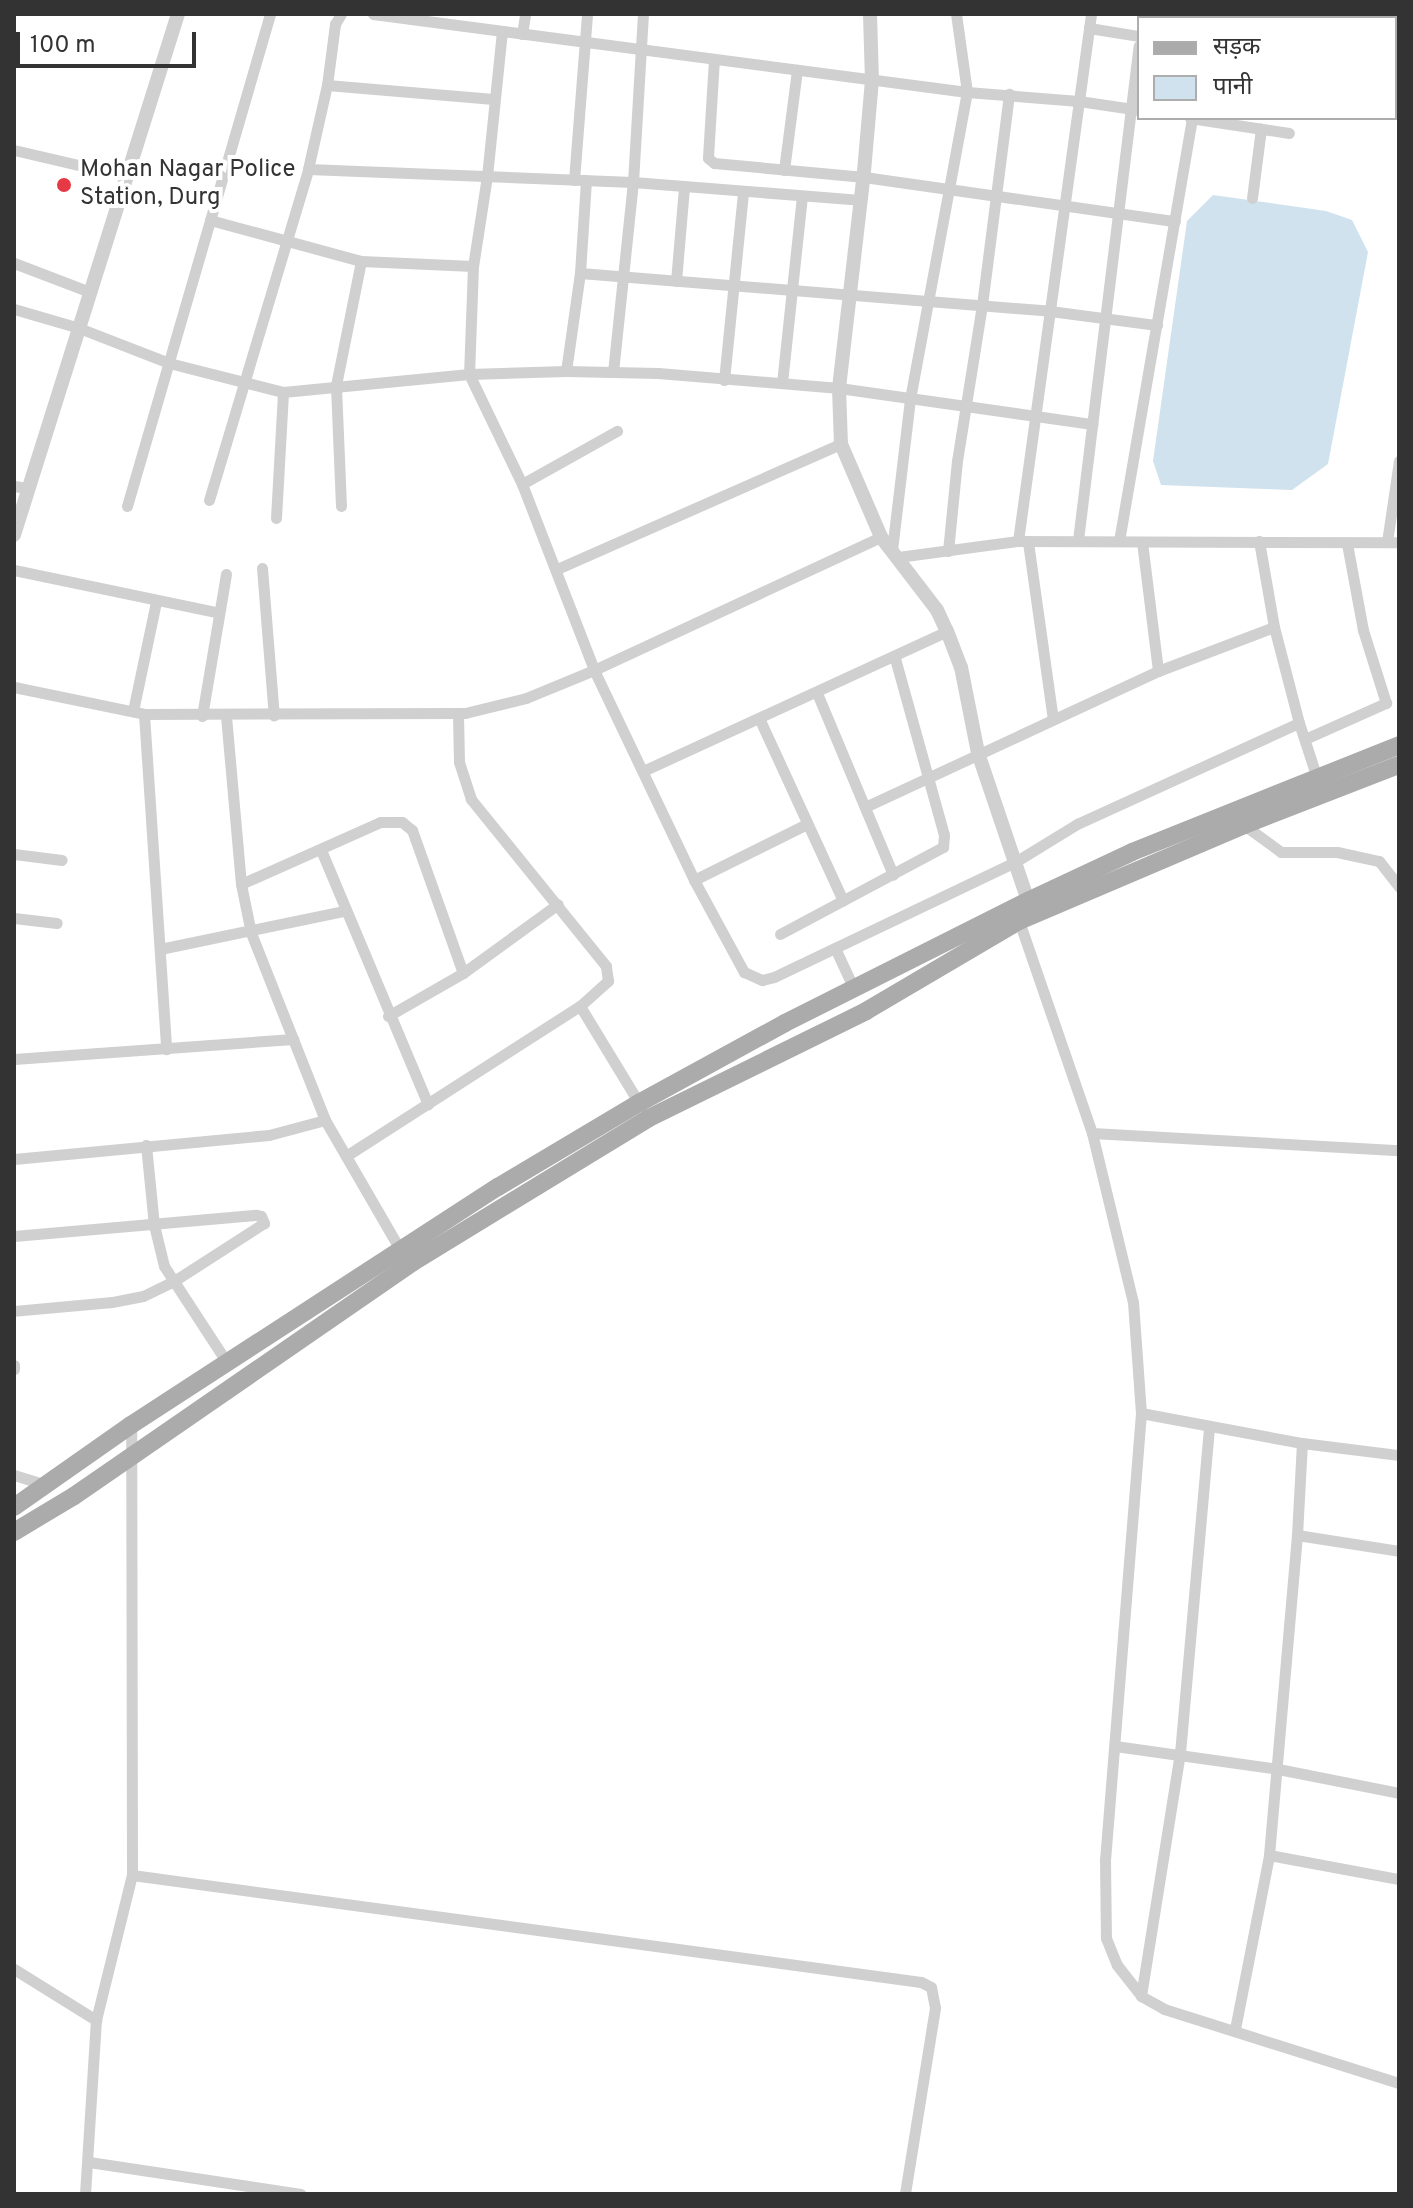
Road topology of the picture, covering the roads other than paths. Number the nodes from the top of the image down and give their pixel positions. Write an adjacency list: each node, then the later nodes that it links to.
1 (178, 14): 35 (street)
2 (270, 14): 49 (street)
3 (341, 14): 22 (street)
4 (373, 14): 11 (street)
5 (525, 14): 14 (street)
6 (587, 14): 16 (street)
7 (643, 14): 17 (street)
8 (870, 14): 21 (street)
9 (956, 14): 23 (street)
10 (1091, 14): 12 (street)
11 (469, 20): 13 (street)
12 (1089, 28): 15 (street); 26 (street)
13 (502, 31): 14 (street); 25 (street)
14 (522, 34): 16 (street)
15 (1137, 36)
16 (584, 42): 17 (street); 38 (street)
17 (641, 49): 18 (street); 39 (street)
18 (714, 59): 19 (street); 34 (street)
19 (797, 70): 21 (street); 34 (street)
20 (1137, 78): 27 (street)
21 (872, 80): 23 (street); 37 (street)
22 (327, 85): 25 (street); 33 (street)
23 (967, 92): 24 (street); 41 (street)
24 (1009, 94): 26 (street); 44 (street)
25 (493, 99): 36 (street)
26 (1079, 101): 27 (street); 47 (street)
27 (1135, 110): 48 (street)
28 (1191, 120): 50 (street)
29 (1204, 120): 30 (street)
30 (1261, 129): 31 (street); 45 (street)
31 (1289, 133)
32 (14, 150): 35 (street)
33 (308, 169): 36 (street); 51 (street)
34 (784, 170): 37 (street)
35 (126, 176): 60 (street)
36 (487, 176): 38 (street); 54 (street)
37 (864, 177): 41 (street); 46 (street)
38 (580, 180): 39 (street); 55 (street)
39 (633, 182): 40 (street); 56 (street)
40 (684, 187): 42 (street); 57 (street)
41 (950, 191): 44 (street); 62 (street)
42 (743, 192): 43 (street); 58 (street)
43 (802, 196): 46 (street); 59 (street)
44 (996, 196): 47 (street); 63 (street)
45 (1252, 198)
46 (860, 200): 61 (street)
47 (1064, 206): 48 (street); 65 (street)
48 (1118, 213): 50 (street); 66 (street)
49 (210, 220): 51 (street); 69 (street)
50 (1175, 221): 67 (street)
51 (286, 243): 52 (street); 75 (street)
52 (361, 261): 54 (street); 76 (street)
53 (14, 263): 60 (street)
54 (473, 266): 72 (street)
55 (580, 273): 56 (street); 70 (street)
56 (623, 276): 57 (street); 71 (street)
57 (676, 281): 58 (street)
58 (733, 285): 59 (street); 73 (street)
59 (793, 290): 61 (street); 74 (street)
60 (90, 292): 68 (street)
61 (850, 295): 62 (street); 77 (street)
62 (928, 303): 63 (street); 79 (street)
63 (982, 305): 65 (street); 80 (street)
64 (14, 309): 68 (street)
65 (1050, 311): 66 (street); 81 (street)
66 (1105, 318): 67 (street); 82 (street)
67 (1157, 325): 95 (street)
68 (79, 328): 69 (street); 87 (street)
69 (169, 363): 75 (street); 89 (street)
70 (566, 371): 71 (street); 72 (street)
71 (613, 372): 73 (street)
72 (469, 374): 76 (street); 86 (street)
73 (724, 380): 74 (street)
74 (782, 383): 77 (street)
75 (243, 384): 78 (street); 88 (street)
76 (336, 385): 78 (street); 90 (street)
77 (839, 388): 79 (street); 84 (street)
78 (283, 392): 91 (street)
79 (910, 399): 80 (street); 102 (street)
80 (966, 406): 81 (street); 101 (street)
81 (1035, 416): 82 (street); 97 (street)
82 (1092, 424): 94 (street)
83 (617, 431): 86 (street)
84 (841, 444): 93 (street); 104 (street)
85 (1399, 461): 99 (street)
86 (522, 484): 104 (street)
87 (21, 487): 92 (street)
88 (209, 500)
89 (127, 506)
90 (341, 506)
91 (276, 518)
92 (14, 535)
93 (881, 537): 102 (street); 112 (street)
94 (1078, 540): 95 (street); 97 (street)
95 (1119, 541): 98 (street)
96 (1259, 541): 98 (street); 100 (street); 109 (street)
97 (1023, 542): 101 (street); 122 (street)
98 (1142, 542): 113 (street)
99 (1393, 542): 100 (street)
100 (1347, 544): 124 (street)
101 (948, 551): 102 (street)
102 (895, 553): 110 (street)
103 (262, 568): 120 (street)
104 (557, 569): 112 (street)
105 (14, 570): 107 (street)
106 (226, 574): 108 (street)
107 (156, 602): 108 (street); 116 (street)
108 (219, 613): 118 (street)
109 (1274, 627): 113 (street); 123 (street)
110 (947, 631): 111 (street); 126 (street)
111 (895, 658): 115 (street); 130 (street)
112 (594, 670): 117 (street); 128 (street)
113 (1158, 671): 122 (street)
114 (14, 687): 116 (street)
115 (817, 693): 121 (street); 131 (street)
116 (139, 713): 118 (street); 151 (street)
117 (462, 713): 120 (street); 144 (street)
118 (202, 716): 119 (street)
119 (226, 716): 120 (street); 140 (street)
120 (274, 716)
121 (759, 718): 128 (street); 132 (street)
122 (1053, 719): 126 (street)
123 (1299, 723): 124 (street); 137 (street)
124 (1305, 739): 129 (street)
125 (1399, 745): 129 (main road)
126 (978, 753): 130 (street); 137 (street)
127 (1399, 765): 133 (main road)
128 (643, 771): 139 (street)
129 (1316, 775): 143 (main road)
130 (927, 777): 131 (street); 138 (street)
131 (865, 807): 138 (street)
132 (807, 824): 139 (street); 142 (street)
133 (1244, 825): 141 (street); 147 (main road)
134 (321, 850): 140 (street); 145 (street); 153 (street)
135 (14, 854): 136 (street)
136 (62, 860)
137 (1015, 862): 143 (street); 152 (street)
138 (893, 875): 142 (street)
139 (694, 880): 152 (street)
140 (241, 884): 149 (street)
141 (1399, 887)
142 (843, 901): 150 (street)
143 (1028, 901): 147 (street); 154 (main road)
144 (558, 904): 153 (street); 155 (street)
145 (344, 911): 149 (street); 156 (street)
146 (14, 918): 148 (street)
147 (1019, 921): 163 (street); 178 (main road)
148 (57, 923)
149 (251, 933): 151 (street); 157 (street)
150 (780, 934)
151 (160, 949): 158 (street)
152 (837, 953): 154 (street)
153 (463, 973): 156 (street)
154 (854, 989): 160 (main road)
155 (580, 1006): 160 (street); 161 (street)
156 (388, 1016): 161 (street)
157 (293, 1039): 158 (street); 162 (street)
158 (166, 1049): 159 (street)
159 (14, 1059)
160 (639, 1103): 170 (main road)
161 (428, 1104): 166 (street)
162 (325, 1120): 164 (street); 166 (street)
163 (1092, 1133): 165 (street); 174 (street)
164 (146, 1145): 167 (street); 168 (street)
165 (1399, 1150)
166 (346, 1156): 170 (street)
167 (14, 1159)
168 (154, 1225): 169 (street); 171 (street); 171 (street)
169 (14, 1236)
170 (401, 1251): 173 (main road)
171 (174, 1281): 172 (street); 173 (street)
172 (14, 1311)
173 (228, 1364): 175 (main road)
174 (1141, 1413): 176 (street); 186 (street)
175 (131, 1425): 178 (street); 181 (main road)
176 (1209, 1427): 177 (street); 187 (street)
177 (1302, 1443): 179 (street); 184 (street)
178 (133, 1455): 183 (main road); 191 (street)
179 (1399, 1455)
180 (14, 1475): 181 (street)
181 (46, 1485): 182 (main road)
182 (14, 1507)
183 (14, 1532)
184 (1297, 1535): 185 (street); 188 (street)
185 (1399, 1551)
186 (1115, 1746): 187 (street); 194 (street)
187 (1180, 1753): 188 (street); 194 (street)
188 (1278, 1769): 189 (street); 190 (street)
189 (1399, 1793)
190 (1269, 1855): 192 (street); 196 (street)
191 (132, 1875): 195 (street); 201 (street)
192 (1399, 1879)
193 (14, 1969): 195 (street)
194 (1141, 1996): 196 (street)
195 (96, 2020): 198 (street)
196 (1235, 2029): 197 (street)
197 (1399, 2083)
198 (89, 2162): 199 (street); 200 (street)
199 (85, 2194)
200 (301, 2194)
201 (905, 2194)

